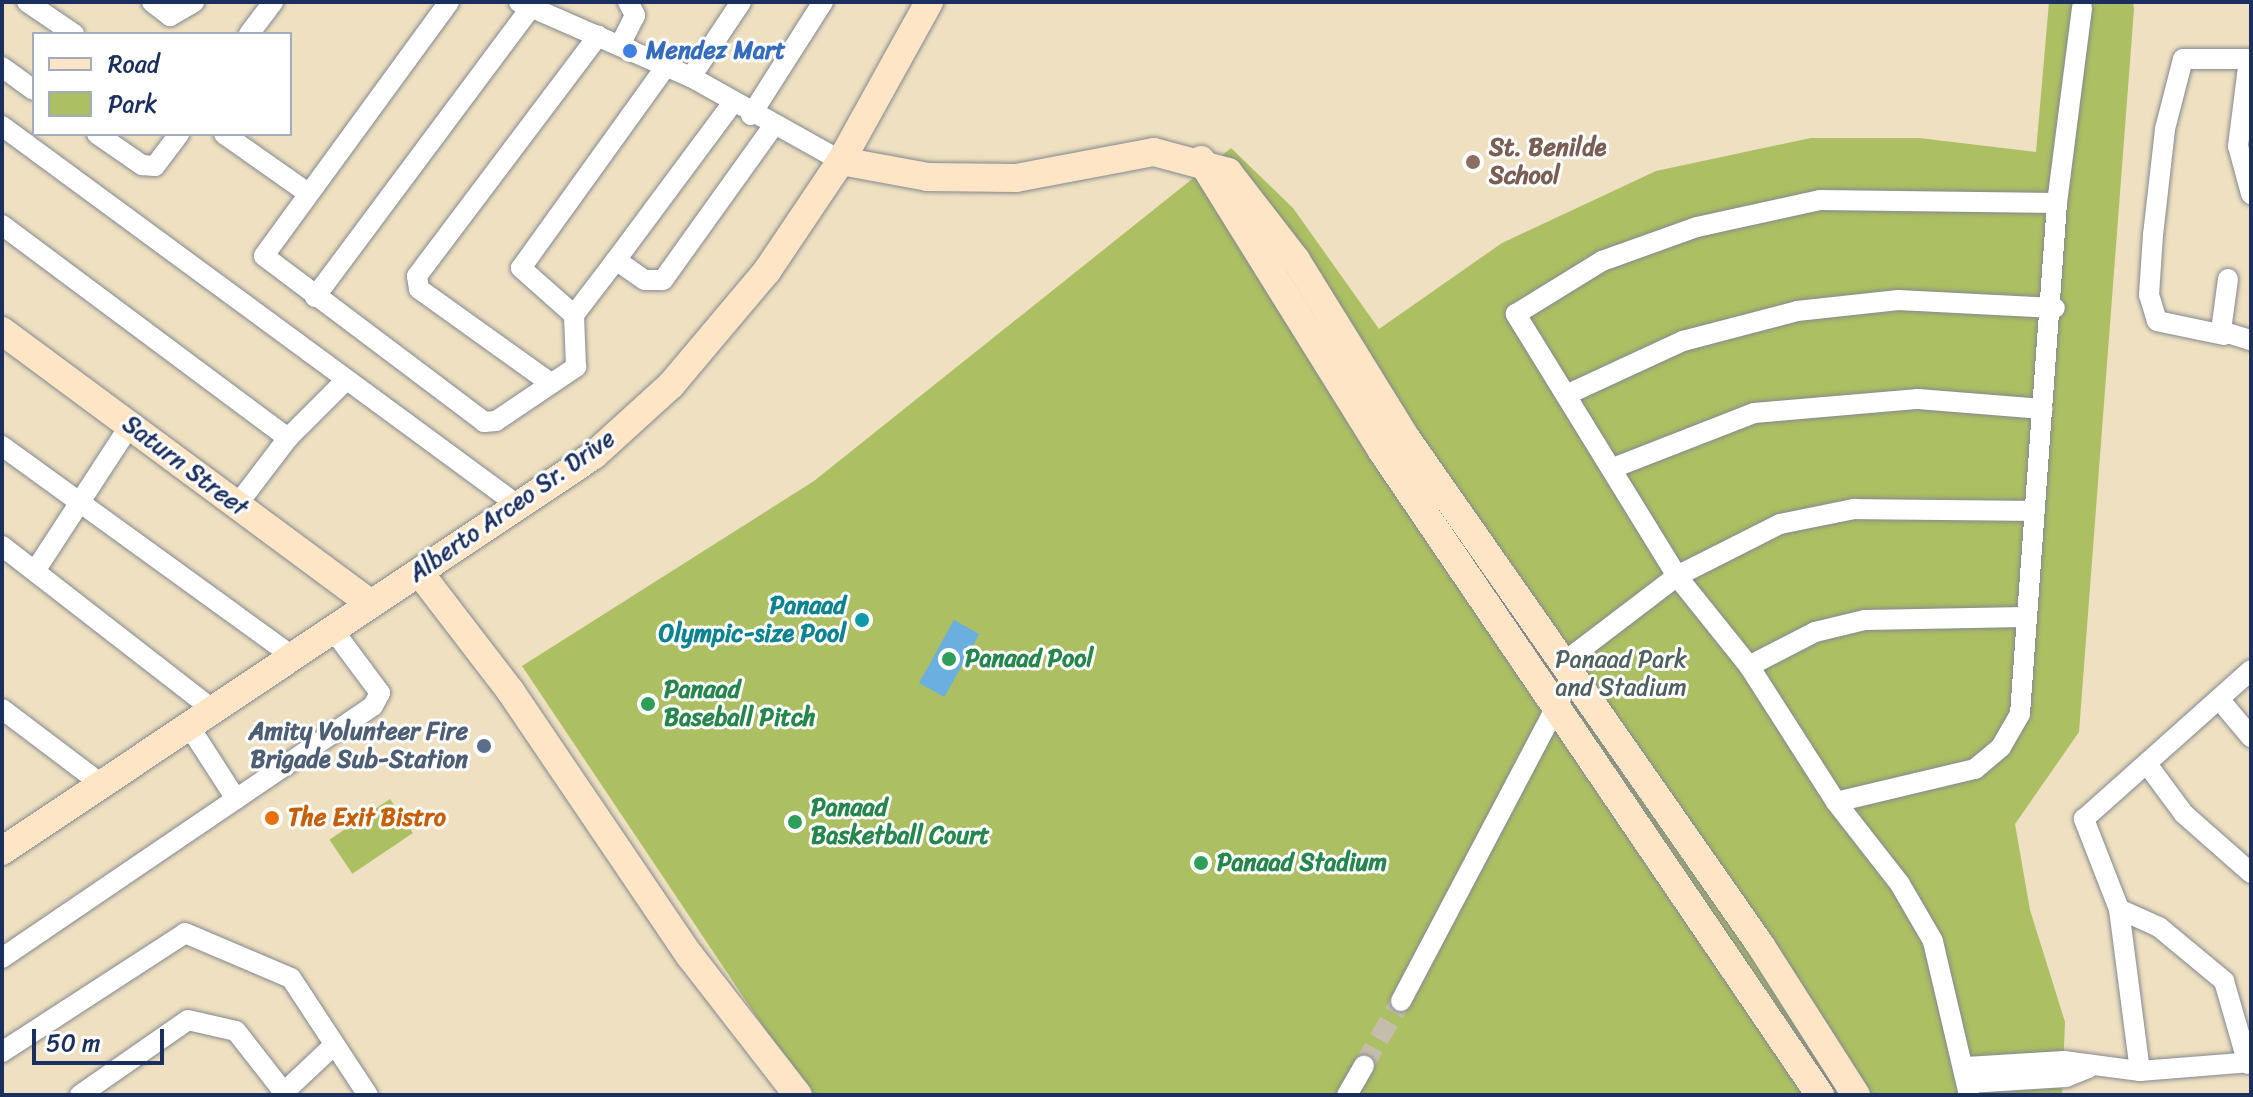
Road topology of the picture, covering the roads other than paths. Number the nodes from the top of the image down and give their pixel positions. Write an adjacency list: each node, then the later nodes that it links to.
1 (27, 2): 12 (street)
2 (152, 2): 3 (street)
3 (194, 2)
4 (273, 2): 13 (street)
5 (449, 2): 30 (street)
6 (628, 2): 15 (street)
7 (741, 2): 19 (street)
8 (823, 2): 22 (street)
9 (929, 2): 29 (street, Alberto Arceo Sr. Drive)
10 (536, 6): 14 (street); 36 (street)
11 (2082, 8): 32 (street)
12 (71, 32)
13 (250, 32)
14 (598, 36): 15 (street); 42 (street)
15 (621, 43): 17 (street)
16 (2250, 59): 31 (street); 40 (street)
17 (666, 66): 19 (street); 38 (street)
18 (2, 67): 20 (street)
19 (691, 77): 21 (street)
20 (32, 89)
21 (731, 105): 22 (street); 34 (street)
22 (751, 115): 24 (street)
23 (2, 126): 43 (street)
24 (772, 128): 29 (street); 34 (street)
25 (100, 136): 26 (street)
26 (178, 136)
27 (227, 136): 30 (street)
28 (1201, 160): 29 (street); 63 (street); 66 (street)
29 (841, 161): 51 (street, Alberto Arceo Sr. Drive)
30 (308, 193): 36 (street)
31 (2251, 194)
32 (2057, 203): 37 (street); 44 (street)
33 (2, 225): 47 (street)
34 (616, 260): 38 (street)
35 (2228, 279): 40 (street)
36 (315, 297): 42 (street)
37 (2055, 308): 44 (street); 45 (street)
38 (574, 315): 42 (street)
39 (2, 331): 46 (street, Saturn Street)
40 (2224, 335): 41 (street)
41 (2251, 340)
42 (549, 382)
43 (343, 383): 47 (street); 51 (street)
44 (1566, 395): 49 (street)
45 (2043, 409): 49 (street); 53 (street)
46 (131, 424): 50 (street, Saturn Street); 52 (street)
47 (288, 438): 50 (street)
48 (2, 446): 52 (street)
49 (1613, 468): 57 (street)
50 (237, 505): 58 (street, Saturn Street)
51 (519, 506): 56 (street, Alberto Arceo Sr. Drive)
52 (81, 507): 55 (street); 61 (street)
53 (2031, 511): 57 (street); 59 (street)
54 (2, 546): 55 (street)
55 (35, 571): 68 (street)
56 (419, 572): 58 (street, Alberto Arceo Sr. Drive); 89 (street)
57 (1677, 576): 62 (street); 63 (street)
58 (367, 601): 60 (street, Alberto Arceo Sr. Drive)
59 (2025, 617): 62 (street); 74 (street)
60 (331, 627): 61 (street, Alberto Arceo Sr. Drive); 73 (street)
61 (293, 657): 68 (street, Alberto Arceo Sr. Drive)
62 (1749, 666): 74 (street)
63 (1568, 670): 66 (street); 92 (street)
64 (2251, 670): 65 (street)
65 (2219, 699): 70 (street); 71 (street)
66 (1558, 702): 79 (street); 91 (street)
67 (2, 709): 72 (street)
68 (215, 711): 69 (street, Alberto Arceo Sr. Drive)
69 (189, 726): 72 (street, Alberto Arceo Sr. Drive); 73 (street)
70 (2251, 737)
71 (2147, 764): 76 (street); 77 (street)
72 (101, 784): 75 (street, Alberto Arceo Sr. Drive)
73 (236, 799): 78 (street)
74 (1836, 802): 85 (street)
75 (2, 851)
76 (2251, 873)
77 (2119, 909): 82 (street); 84 (street)
78 (2, 958)
79 (1401, 1001)
80 (332, 1047): 81 (street); 86 (street); 88 (street)
81 (2, 1052)
82 (2250, 1063): 84 (street)
83 (1364, 1065): 90 (street)
84 (2140, 1071): 85 (street)
85 (1968, 1082)
86 (283, 1094): 87 (street)
87 (80, 1095)
88 (368, 1095)
89 (798, 1095)
90 (1347, 1095)
91 (1820, 1095)
92 (1856, 1095)

